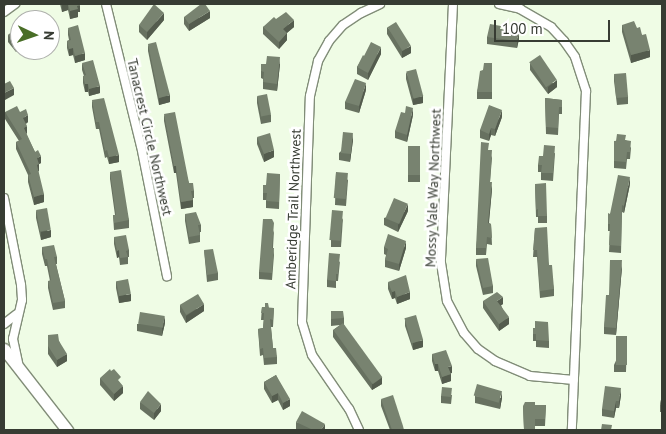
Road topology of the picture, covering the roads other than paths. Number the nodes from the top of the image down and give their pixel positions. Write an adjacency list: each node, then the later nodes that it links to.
1 (15, 4): 6 (street)
2 (106, 4): 8 (street, Tanacrest Circle Northwest)
3 (380, 4): 15 (street, Amberidge Trail Northwest)
4 (453, 4): 13 (street, Mossy Vale Way Northwest)
5 (499, 4): 13 (street)
6 (4, 12)
7 (4, 198): 9 (street)
8 (167, 276)
9 (19, 312): 10 (street); 12 (street)
10 (4, 324)
11 (4, 349): 12 (street)
12 (18, 365): 14 (street)
13 (574, 380): 16 (street)
14 (67, 430)
15 (360, 430)
16 (572, 430)

